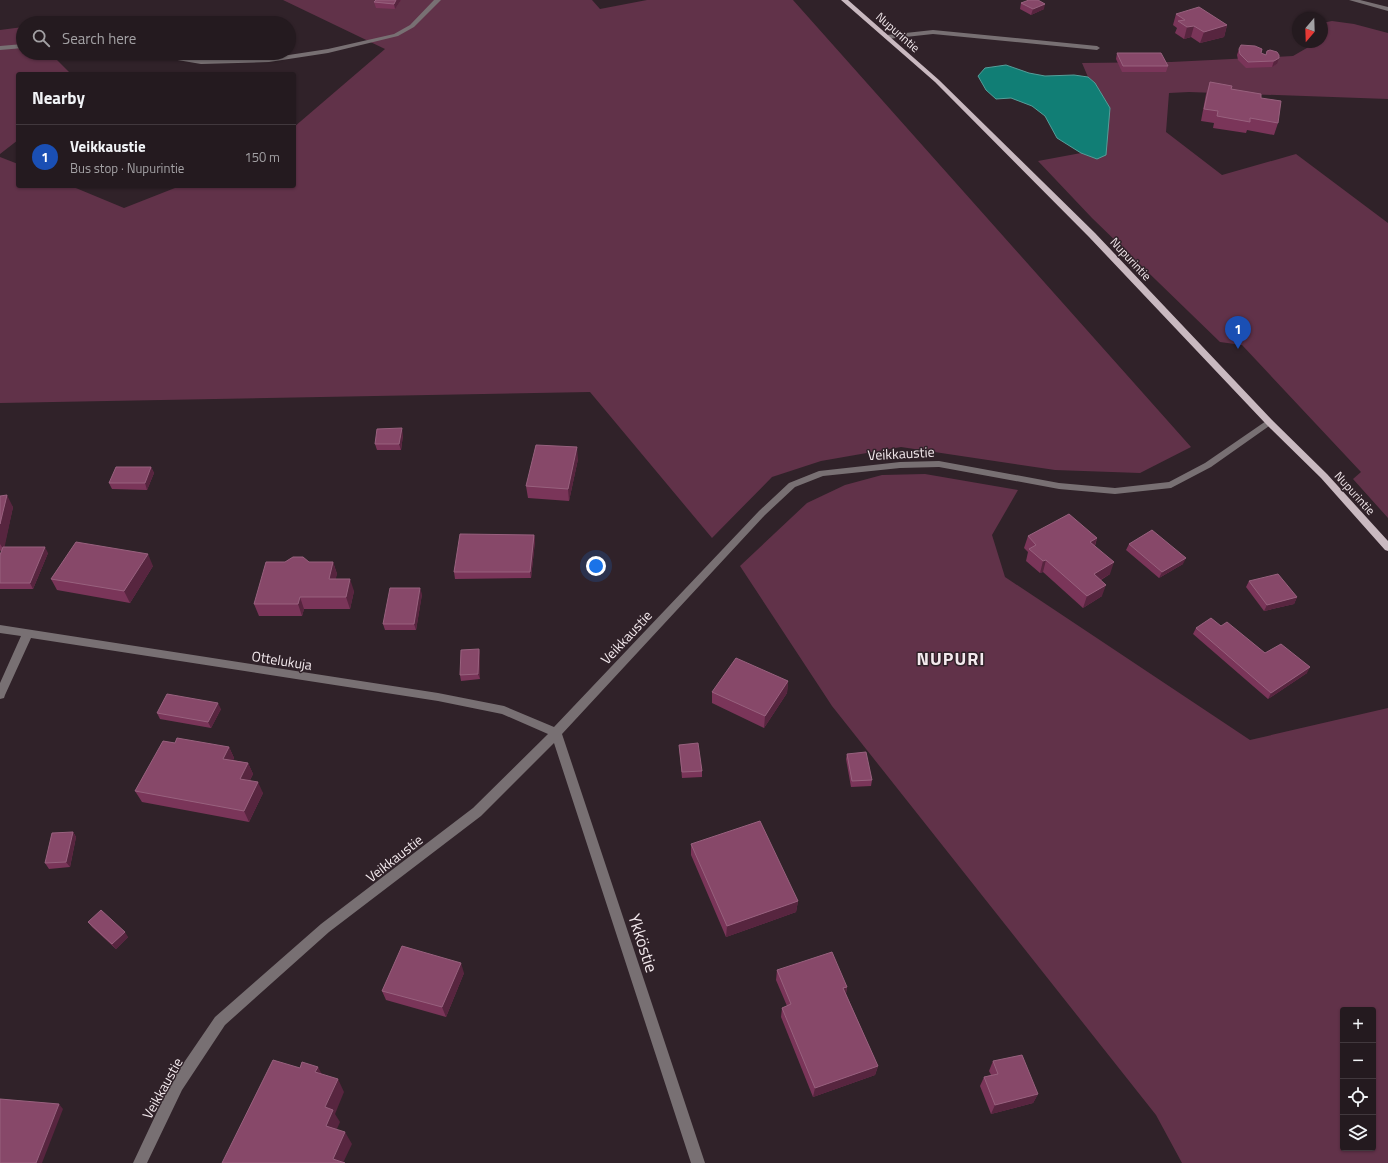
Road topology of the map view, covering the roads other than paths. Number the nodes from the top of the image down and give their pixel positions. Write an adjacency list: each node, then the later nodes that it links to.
1 (438, 0): 9 (street)
2 (844, 0): 5 (main road, Nupurintie)
3 (1352, 0): 4 (street)
4 (1388, 10)
5 (886, 37): 8 (street); 12 (main road, Nupurintie)
6 (16, 47): 7 (street)
7 (0, 48)
8 (1097, 48)
9 (296, 56)
10 (189, 60): 11 (street)
11 (269, 60)
12 (1269, 422): 13 (main road, Nupurintie); 17 (street, Veikkaustie)
13 (1388, 547)
14 (0, 629): 15 (street, Ottelukuja)
15 (27, 634): 16 (street); 17 (street, Ottelukuja)
16 (0, 695)
17 (556, 733): 18 (street, Veikkaustie); 19 (street, Ykköstie)
18 (140, 1163)
19 (698, 1163)

